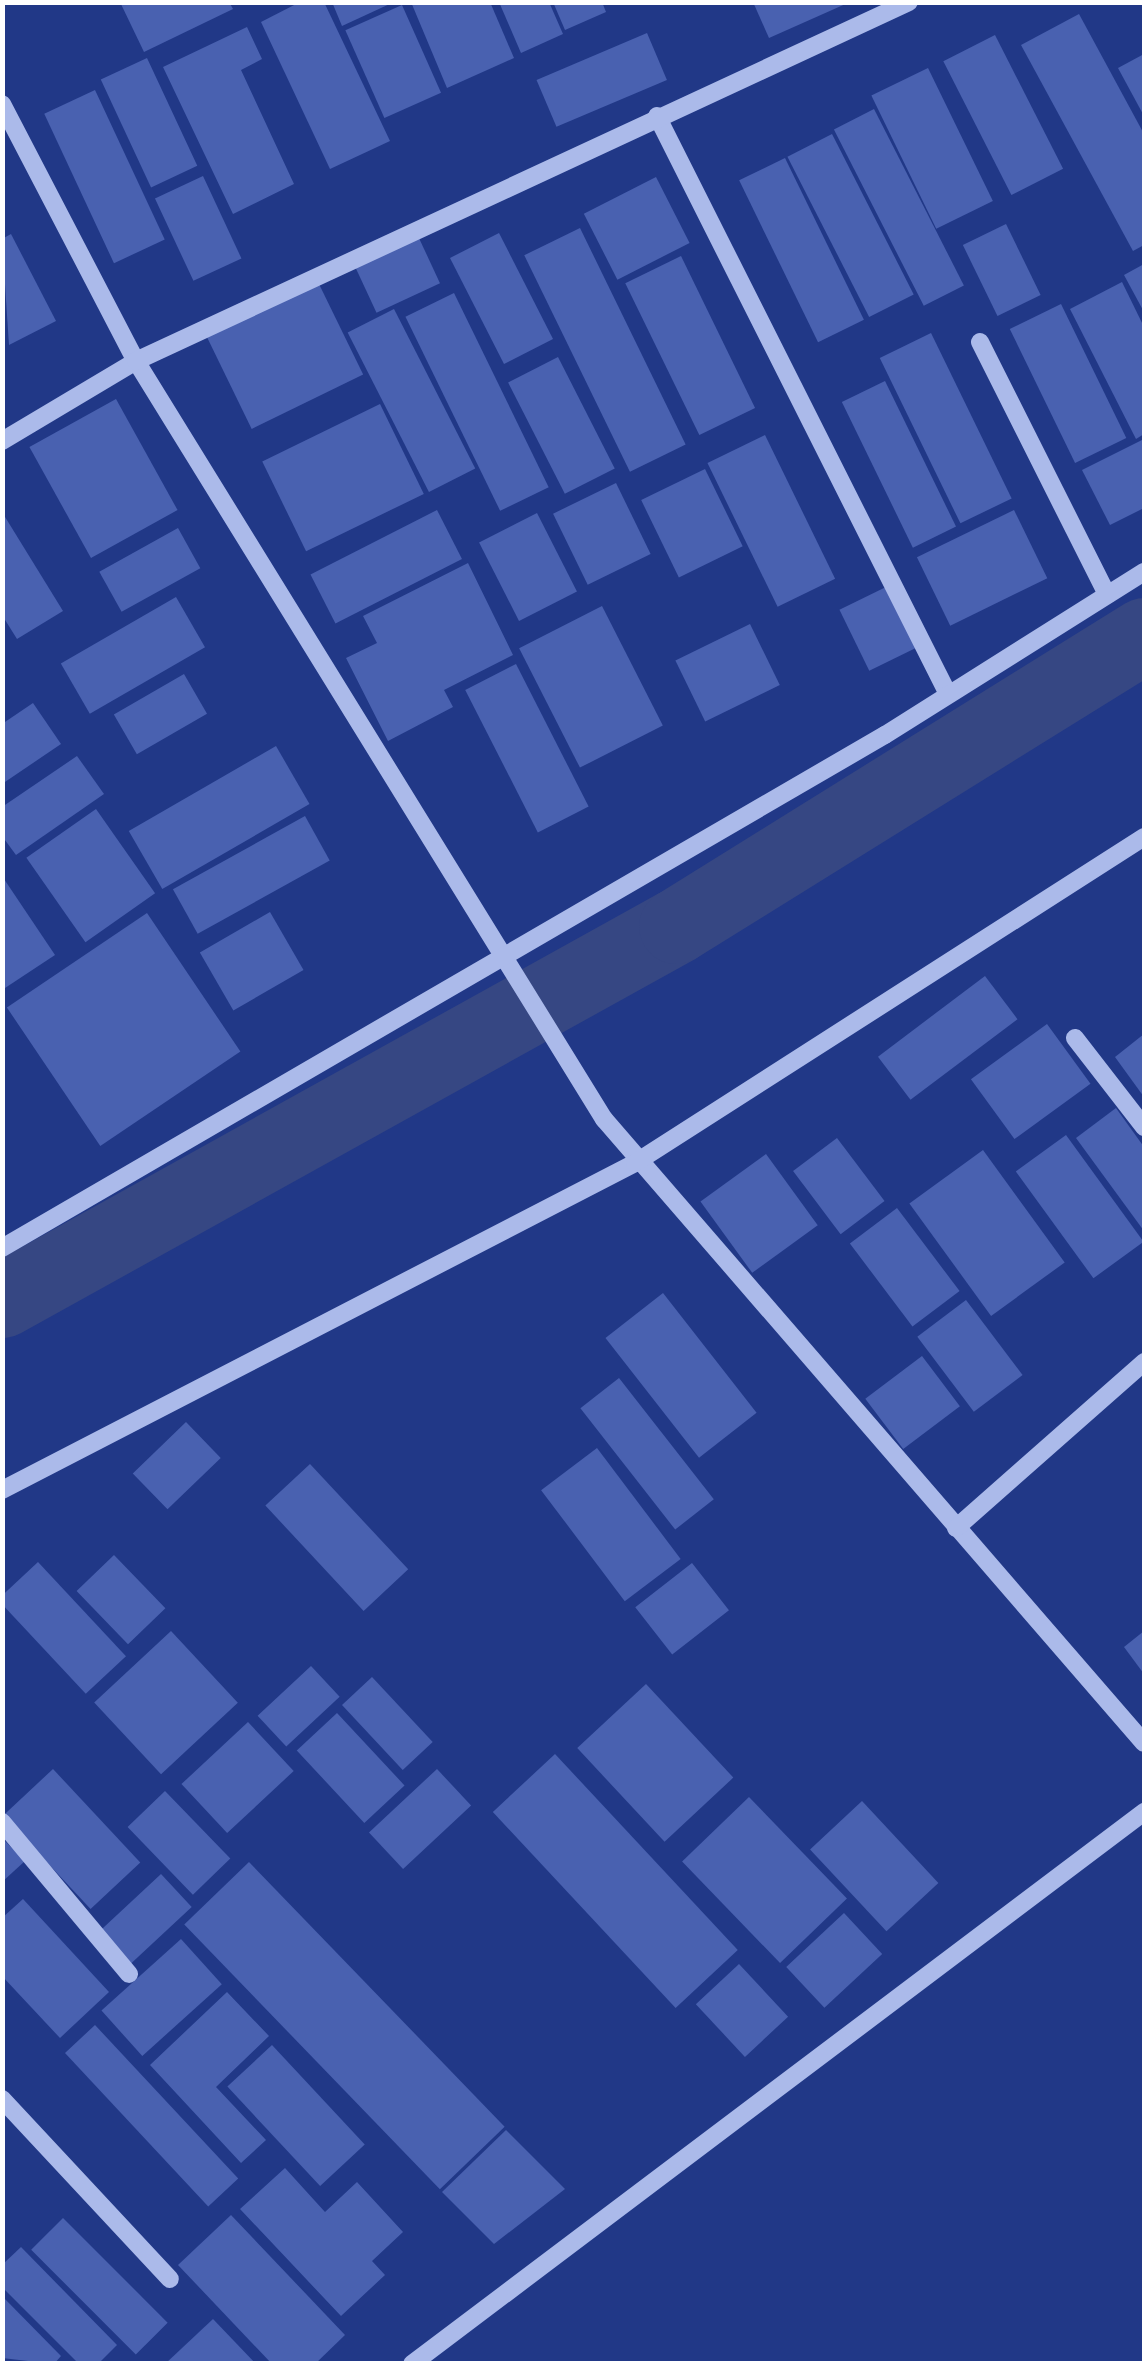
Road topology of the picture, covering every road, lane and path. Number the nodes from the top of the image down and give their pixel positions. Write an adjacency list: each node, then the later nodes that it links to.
1 (909, 2): 3 (street)
2 (2, 104): 5 (street)
3 (657, 116): 5 (street); 9 (street)
4 (980, 342): 8 (street)
5 (136, 361): 6 (street); 11 (street)
6 (2, 441)
7 (1144, 572): 8 (street)
8 (1107, 595): 9 (street)
9 (948, 694): 11 (street)
10 (1144, 836): 14 (street)
11 (498, 958): 14 (street); 15 (street)
12 (1075, 1038): 13 (street)
13 (1144, 1128)
14 (635, 1162): 17 (street); 18 (street)
15 (2, 1248)
16 (1144, 1362): 18 (street)
17 (2, 1490)
18 (956, 1528): 19 (street)
19 (1144, 1743)
20 (1144, 1812): 25 (street)
21 (2, 1822): 22 (street)
22 (128, 1974)
23 (2, 2099): 24 (street)
24 (170, 2280)
25 (412, 2364)

